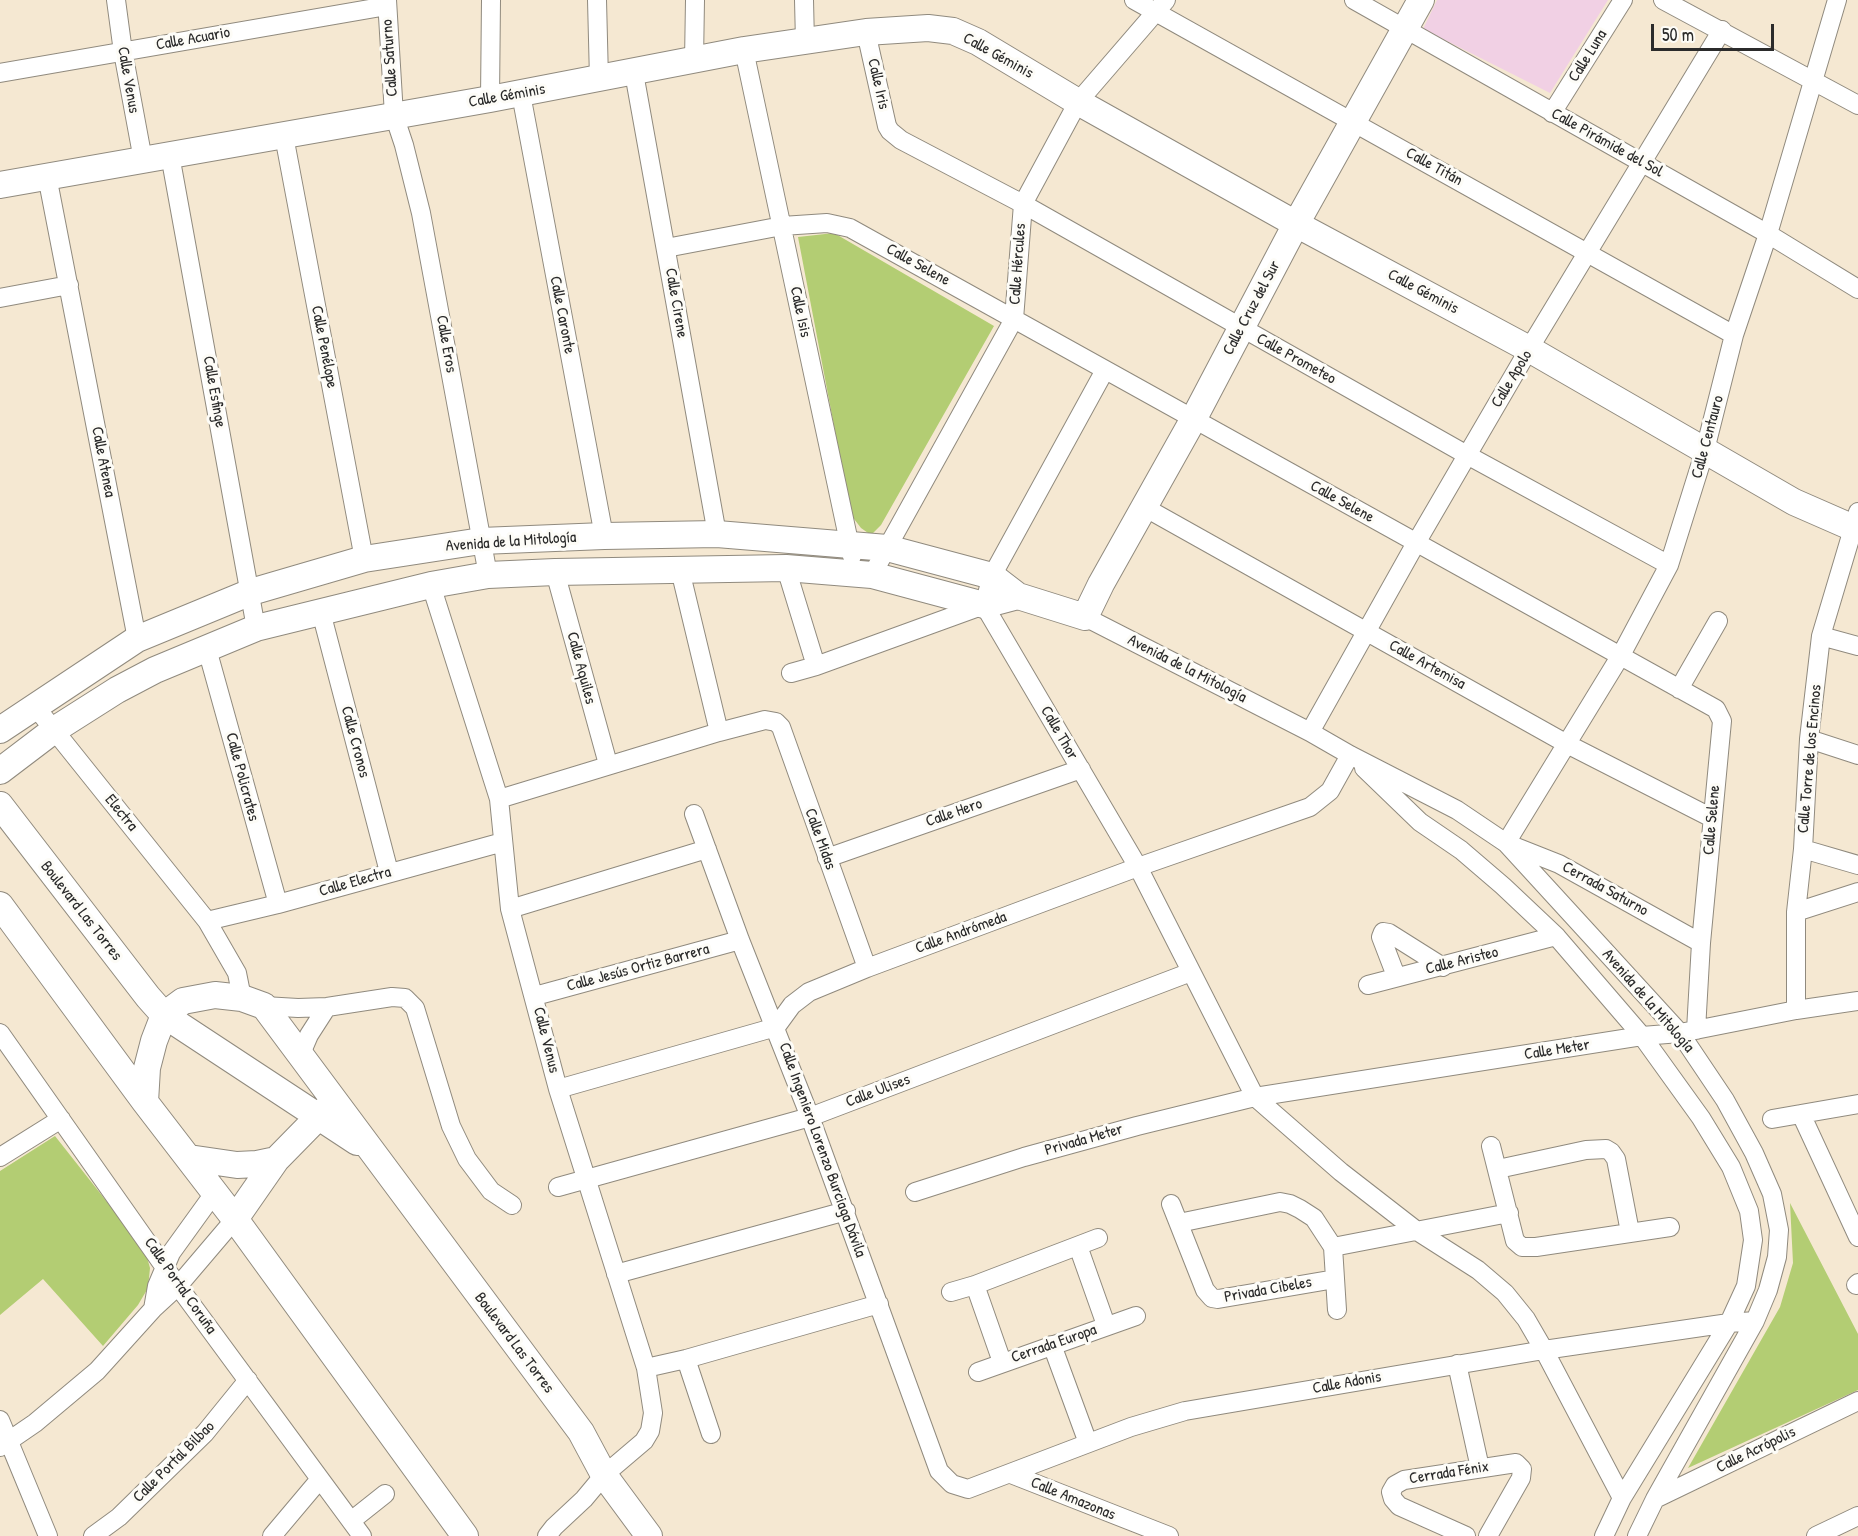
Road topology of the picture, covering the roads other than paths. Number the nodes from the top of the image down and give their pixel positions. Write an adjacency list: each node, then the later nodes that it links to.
1 (116, 0): 19 (street, Calle Venus)
2 (491, 0): 26 (street)
3 (597, 0): 23 (street)
4 (695, 0): 20 (street)
5 (804, 0): 17 (street)
6 (1134, 0): 13 (street, Calle Titán)
7 (1354, 0): 14 (street, Calle Pirámide del Sol)
8 (1421, 0): 14 (street, Calle Cruz del Sur)
9 (1623, 0): 29 (street, Calle Luna)
10 (1663, 0): 15 (street)
11 (1837, 0): 24 (street, Calle Centauro)
12 (387, 3): 19 (street, Calle Acuario); 30 (street, Calle Saturno)
13 (1161, 6): 27 (street, Calle Hércules); 31 (street, Calle Titán)
14 (1405, 29): 29 (street, Calle Pirámide del Sol); 31 (street, Calle Cruz del Sur)
15 (1722, 30): 24 (street); 36 (street, Calle Apolo)
16 (866, 32): 17 (street, Calle Géminis); 27 (street, Calle Géminis); 32 (street, Calle Iris)
17 (805, 42): 18 (street, Calle Géminis)
18 (744, 50): 20 (street, Calle Géminis); 41 (street, Calle Isis)
19 (123, 51): 22 (street, Calle Acuario); 35 (street, Calle Venus)
20 (694, 61): 21 (street, Calle Géminis)
21 (634, 72): 23 (street, Calle Géminis); 43 (street, Calle Cirene)
22 (0, 73)
23 (599, 79): 25 (street, Calle Géminis)
24 (1813, 81): 28 (street); 42 (street, Calle Centauro)
25 (521, 94): 26 (street, Calle Géminis); 59 (street, Calle Caronte)
26 (490, 99): 30 (street, Calle Géminis)
27 (1078, 102): 39 (street, Calle Hércules); 40 (street, Calle Géminis)
28 (1858, 105)
29 (1552, 113): 36 (street, Calle Pirámide del Sol)
30 (394, 115): 33 (street, Calle Géminis); 60 (street, Calle Eros)
31 (1353, 121): 40 (street, Calle Cruz del Sur); 44 (street, Calle Titán)
32 (893, 134): 39 (street, Calle Prometeo)
33 (284, 136): 34 (street, Calle Géminis); 64 (street, Calle Penélope)
34 (171, 155): 35 (street, Calle Géminis); 73 (street, Calle Esfinge)
35 (143, 160): 37 (street, Calle Géminis)
36 (1642, 163): 42 (street, Calle Pirámide del Sol); 44 (street, Calle Apolo)
37 (47, 176): 38 (street, Calle Géminis); 45 (street, Calle Atenea)
38 (0, 184)
39 (1023, 204): 48 (street, Calle Hércules); 49 (street, Calle Prometeo)
40 (1296, 224): 49 (street, Calle Cruz del Sur); 51 (street, Calle Géminis)
41 (782, 226): 43 (street, Calle Selene); 48 (street, Calle Selene); 62 (street, Calle Isis)
42 (1768, 234): 46 (street, Calle Pirámide del Sol); 50 (street, Calle Centauro)
43 (666, 248): 58 (street, Calle Cirene)
44 (1588, 254): 50 (street, Calle Titán); 51 (street, Calle Apolo)
45 (69, 285): 47 (street); 82 (street, Calle Atenea)
46 (1858, 289)
47 (0, 298)
48 (1014, 319): 52 (street, Calle Selene); 63 (street, Calle Hércules)
49 (1241, 328): 53 (street, Calle Cruz del Sur); 55 (street, Calle Prometeo)
50 (1734, 334): 54 (street, Calle Centauro)
51 (1529, 349): 54 (street, Calle Géminis); 55 (street, Calle Apolo)
52 (1105, 370): 53 (street, Calle Selene); 71 (street)
53 (1193, 420): 56 (street, Calle Cruz del Sur); 61 (street, Calle Selene)
54 (1705, 450): 57 (street, Calle Géminis); 65 (street, Calle Centauro)
55 (1467, 455): 61 (street, Calle Apolo); 65 (street, Calle Prometeo)
56 (1144, 507): 77 (street, Calle Cruz del Sur); 80 (street, Calle Artemisa)
57 (1856, 524): 81 (street, Calle Torre de los Encinos)
58 (717, 534): 59 (street, Avenida de la Mitología); 62 (street, Avenida de la Mitología)
59 (603, 536): 60 (street, Avenida de la Mitología)
60 (481, 541): 64 (street, Avenida de la Mitología); 70 (street, Calle Eros)
61 (1416, 543): 80 (street, Calle Apolo); 85 (street, Calle Selene)
62 (850, 545): 63 (street, Avenida de la Mitología); 69 (street, Calle Isis)
63 (887, 548): 69 (street, Calle Hércules); 71 (street, Avenida de la Mitología)
64 (364, 559): 73 (street, Avenida de la Mitología)
65 (1669, 566): 85 (street, Calle Centauro)
66 (786, 568): 67 (street, Avenida de la Mitología); 69 (street, Avenida de la Mitología); 86 (street)
67 (680, 570): 68 (street, Avenida de la Mitología); 92 (street)
68 (555, 572): 70 (street, Avenida de la Mitología); 98 (street, Calle Aquiles)
69 (864, 574): 75 (street, Avenida de la Mitología)
70 (488, 575): 72 (street, Avenida de la Mitología)
71 (992, 576): 74 (street, Avenida de la Mitología); 75 (street)
72 (431, 585): 76 (street, Avenida de la Mitología); 101 (street, Calle Venus)
73 (251, 592): 79 (street, Calle Esfinge); 82 (street, Avenida de la Mitología)
74 (1018, 596): 75 (street, Avenida de la Mitología); 77 (street, Avenida de la Mitología)
75 (984, 605): 86 (street); 99 (street, Calle Thor)
76 (321, 612): 79 (street, Avenida de la Mitología); 112 (street, Calle Cronos)
77 (1085, 617): 93 (street, Avenida de la Mitología)
78 (1718, 621): 88 (street)
79 (256, 628): 84 (street, Avenida de la Mitología)
80 (1366, 630): 93 (street, Calle Apolo); 95 (street, Calle Artemisa)
81 (1821, 636): 83 (street); 94 (street, Calle Torre de los Encinos)
82 (137, 639): 89 (street, Avenida de la Mitología)
83 (1858, 646)
84 (207, 649): 91 (street, Avenida de la Mitología); 115 (street, Calle Policrates)
85 (1621, 655): 88 (street, Calle Selene); 95 (street, Calle Centauro)
86 (816, 666): 87 (street)
87 (790, 674)
88 (1679, 689): 104 (street, Calle Selene)
89 (34, 705): 90 (street, Avenida de la Mitología); 91 (street, Electra)
90 (0, 730)
91 (54, 730): 100 (street, Avenida de la Mitología); 118 (street, Electra)
92 (719, 732): 98 (street); 109 (street, Calle Midas)
93 (1310, 732): 96 (street, Avenida de la Mitología)
94 (1809, 739): 97 (street); 108 (street, Calle Torre de los Encinos)
95 (1567, 744): 104 (street, Calle Artemisa); 106 (street, Calle Centauro)
96 (1350, 755): 106 (street, Avenida de la Mitología); 111 (street, Calle Andrómeda); 119 (street, Avenida de la Mitología)
97 (1858, 755)
98 (608, 765): 101 (street)
99 (1081, 769): 109 (street, Calle Hero); 111 (street, Calle Thor)
100 (0, 771)
101 (499, 799): 105 (street, Calle Venus)
102 (0, 805): 132 (street, Boulevard Las Torres)
103 (693, 814): 107 (street, Calle Ingeniero Lorenzo Burciaga Dávila)
104 (1712, 818): 121 (street, Calle Selene)
105 (503, 842): 112 (street, Calle Electra); 116 (street, Calle Venus)
106 (1506, 843): 121 (street, Cerrada Saturno); 134 (street, Avenida de la Mitología)
107 (707, 849): 116 (street); 120 (street, Calle Ingeniero Lorenzo Burciaga Dávila)
108 (1803, 849): 110 (street); 117 (street, Calle Torre de los Encinos)
109 (826, 858): 123 (street, Calle Midas)
110 (1858, 865)
111 (1138, 867): 123 (street, Calle Andrómeda); 124 (street, Calle Thor)
112 (389, 872): 115 (street, Calle Electra)
113 (1858, 892): 117 (street)
114 (0, 904): 140 (street)
115 (278, 904): 118 (street, Calle Electra)
116 (510, 909): 127 (street, Calle Venus)
117 (1796, 912): 131 (street, Calle Torre de los Encinos)
118 (207, 921): 129 (street, Electra)
119 (1556, 936): 122 (street, Calle Aristeo); 136 (street, Avenida de la Mitología)
120 (740, 940): 127 (street, Calle Jesús Ortiz Barrera); 133 (street, Calle Ingeniero Lorenzo Burciaga Dávila)
121 (1701, 943): 134 (street, Calle Selene)
122 (1443, 967): 125 (street, Calle Aristeo); 125 (street)
123 (867, 968): 133 (street, Calle Andrómeda)
124 (1191, 972): 139 (street, Calle Thor); 144 (street, Calle Ulises)
125 (1396, 976): 126 (street, Calle Aristeo)
126 (1368, 985)
127 (535, 996): 138 (street, Calle Venus)
128 (1858, 1001): 131 (street, Calle Meter)
129 (253, 1002): 130 (street); 132 (street); 137 (street, Boulevard Las Torres)
130 (327, 1007): 137 (street); 157 (street)
131 (1796, 1010): 134 (street, Calle Meter)
132 (164, 1015): 140 (street); 142 (street, Boulevard Las Torres)
133 (776, 1027): 138 (street); 144 (street, Calle Ingeniero Lorenzo Burciaga Dávila)
134 (1688, 1031): 136 (street, Calle Meter); 179 (street, Avenida de la Mitología)
135 (0, 1033): 145 (street, Calle Portal Coruña)
136 (1642, 1036): 139 (street, Calle Meter); 180 (street, Avenida de la Mitología)
137 (300, 1056): 142 (street, Boulevard Las Torres)
138 (558, 1089): 152 (street, Calle Venus)
139 (1255, 1097): 155 (street, Privada Meter); 163 (street)
140 (146, 1102): 149 (street)
141 (1858, 1104): 143 (street)
142 (326, 1109): 150 (street); 197 (street, Boulevard Las Torres)
143 (1801, 1114): 146 (street); 165 (street)
144 (810, 1117): 152 (street, Calle Ulises); 158 (street, Calle Ingeniero Lorenzo Burciaga Dávila)
145 (61, 1119): 148 (street); 169 (street, Calle Portal Coruña)
146 (1772, 1119)
147 (1491, 1146): 151 (street)
148 (0, 1157)
149 (189, 1158): 150 (street); 154 (street)
150 (276, 1160): 160 (street)
151 (1498, 1169): 159 (street); 164 (street)
152 (588, 1179): 153 (street, Calle Ulises); 170 (street, Calle Venus)
153 (558, 1187)
154 (215, 1192): 160 (street); 169 (street)
155 (915, 1192)
156 (1171, 1204): 161 (street, Privada Cibeles)
157 (513, 1205)
158 (846, 1211): 170 (street); 175 (street, Calle Ingeniero Lorenzo Burciaga Dávila)
159 (1509, 1213): 163 (street); 164 (street)
160 (236, 1219): 173 (street); 209 (street)
161 (1179, 1223): 168 (street, Privada Cibeles); 171 (street, Privada Cibeles)
162 (1670, 1227): 164 (street)
163 (1417, 1231): 168 (street); 183 (street)
164 (1630, 1232)
165 (1858, 1237)
166 (1098, 1238): 167 (street)
167 (1078, 1246): 172 (street); 181 (street, Cerrada Europa)
168 (1333, 1247): 171 (street, Privada Cibeles)
169 (165, 1265): 173 (street, Calle Portal Coruña); 176 (street)
170 (616, 1274): 187 (street, Calle Venus)
171 (1335, 1279): 177 (street, Privada Cibeles)
172 (975, 1285): 174 (street); 185 (street, Cerrada Europa)
173 (178, 1286): 176 (street); 189 (street, Calle Portal Coruña)
174 (951, 1292)
175 (879, 1304): 184 (street); 199 (street, Calle Ingeniero Lorenzo Burciaga Dávila)
176 (153, 1308): 194 (street)
177 (1336, 1310)
178 (1136, 1316): 181 (street, Cerrada Europa)
179 (1755, 1321): 180 (street, Calle Adonis); 202 (street, Avenida de la Mitología)
180 (1729, 1323): 183 (street, Calle Adonis); 201 (street, Avenida de la Mitología)
181 (1106, 1325): 182 (street, Cerrada Europa)
182 (1052, 1346): 185 (street, Cerrada Europa); 193 (street)
183 (1544, 1350): 186 (street, Calle Adonis); 201 (street)
184 (686, 1359): 187 (street); 192 (street)
185 (1002, 1362): 188 (street, Cerrada Europa)
186 (1457, 1364): 193 (street, Calle Adonis); 195 (street)
187 (646, 1368): 197 (street, Calle Venus)
188 (978, 1372)
189 (248, 1380): 198 (street, Calle Portal Coruña); 206 (street, Calle Portal Bilbao)
190 (1858, 1401): 202 (street, Calle Acrópolis)
191 (0, 1420): 194 (street)
192 (711, 1434)
193 (1088, 1443): 196 (street, Calle Adonis)
194 (4, 1444): 205 (street)
195 (1480, 1468): 213 (street, Cerrada Fénix); 214 (street, Cerrada Fénix)
196 (1011, 1474): 199 (street, Calle Adonis); 212 (street, Calle Amazonas)
197 (604, 1475): 210 (street, Calle Venus); 211 (street, Boulevard Las Torres)
198 (320, 1479): 204 (street, Calle Portal Coruña); 207 (street)
199 (952, 1484)
200 (385, 1494): 204 (street)
201 (1622, 1498): 215 (street, Avenida de la Mitología)
202 (1655, 1499): 216 (street, Avenida de la Mitología)
203 (1858, 1516): 217 (street)
204 (351, 1521): 208 (street, Calle Portal Coruña)
205 (48, 1536)
206 (93, 1536)
207 (272, 1536)
208 (363, 1536)
209 (465, 1536)
210 (547, 1536)
211 (649, 1536)
212 (1169, 1536)
213 (1466, 1536)
214 (1488, 1536)
215 (1604, 1536)
216 (1637, 1536)
217 (1816, 1536)

